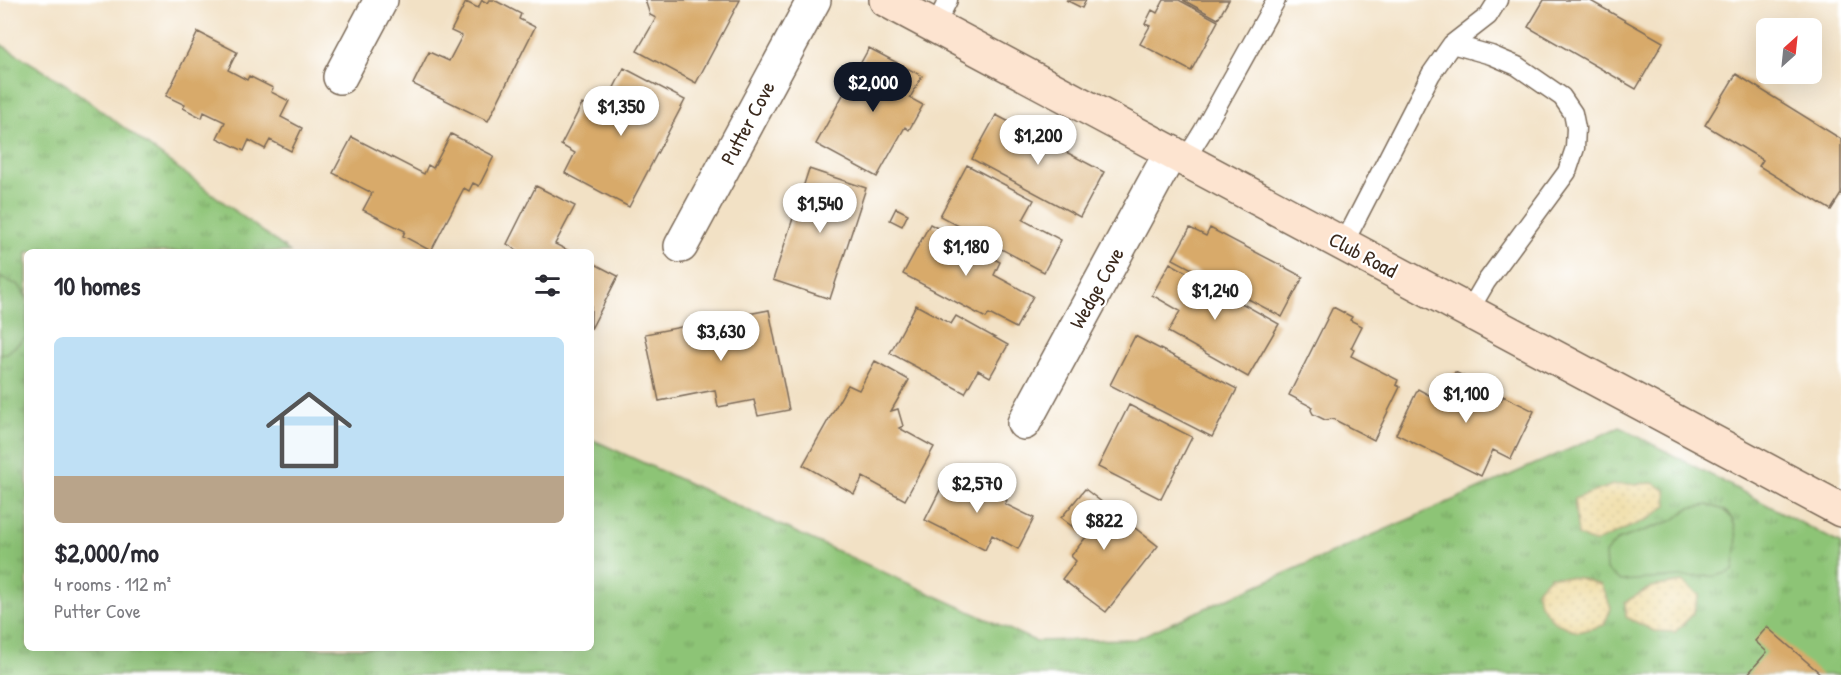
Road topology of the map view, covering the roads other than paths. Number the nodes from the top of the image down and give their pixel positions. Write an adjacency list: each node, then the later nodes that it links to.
1 (381, 0): 8 (street)
2 (814, 0): 11 (street, Putter Cove)
3 (886, 0): 6 (street, Club Road)
4 (1276, 0): 9 (lane)
5 (1498, 0): 7 (lane)
6 (942, 13): 9 (street, Club Road)
7 (1452, 44): 10 (lane); 12 (lane)
8 (340, 77)
9 (1178, 156): 10 (street, Club Road); 13 (street, Wedge Cove)
10 (1344, 245): 12 (street, Club Road)
11 (681, 246)
12 (1469, 312): 14 (street, Club Road)
13 (1024, 423)
14 (1841, 510)

